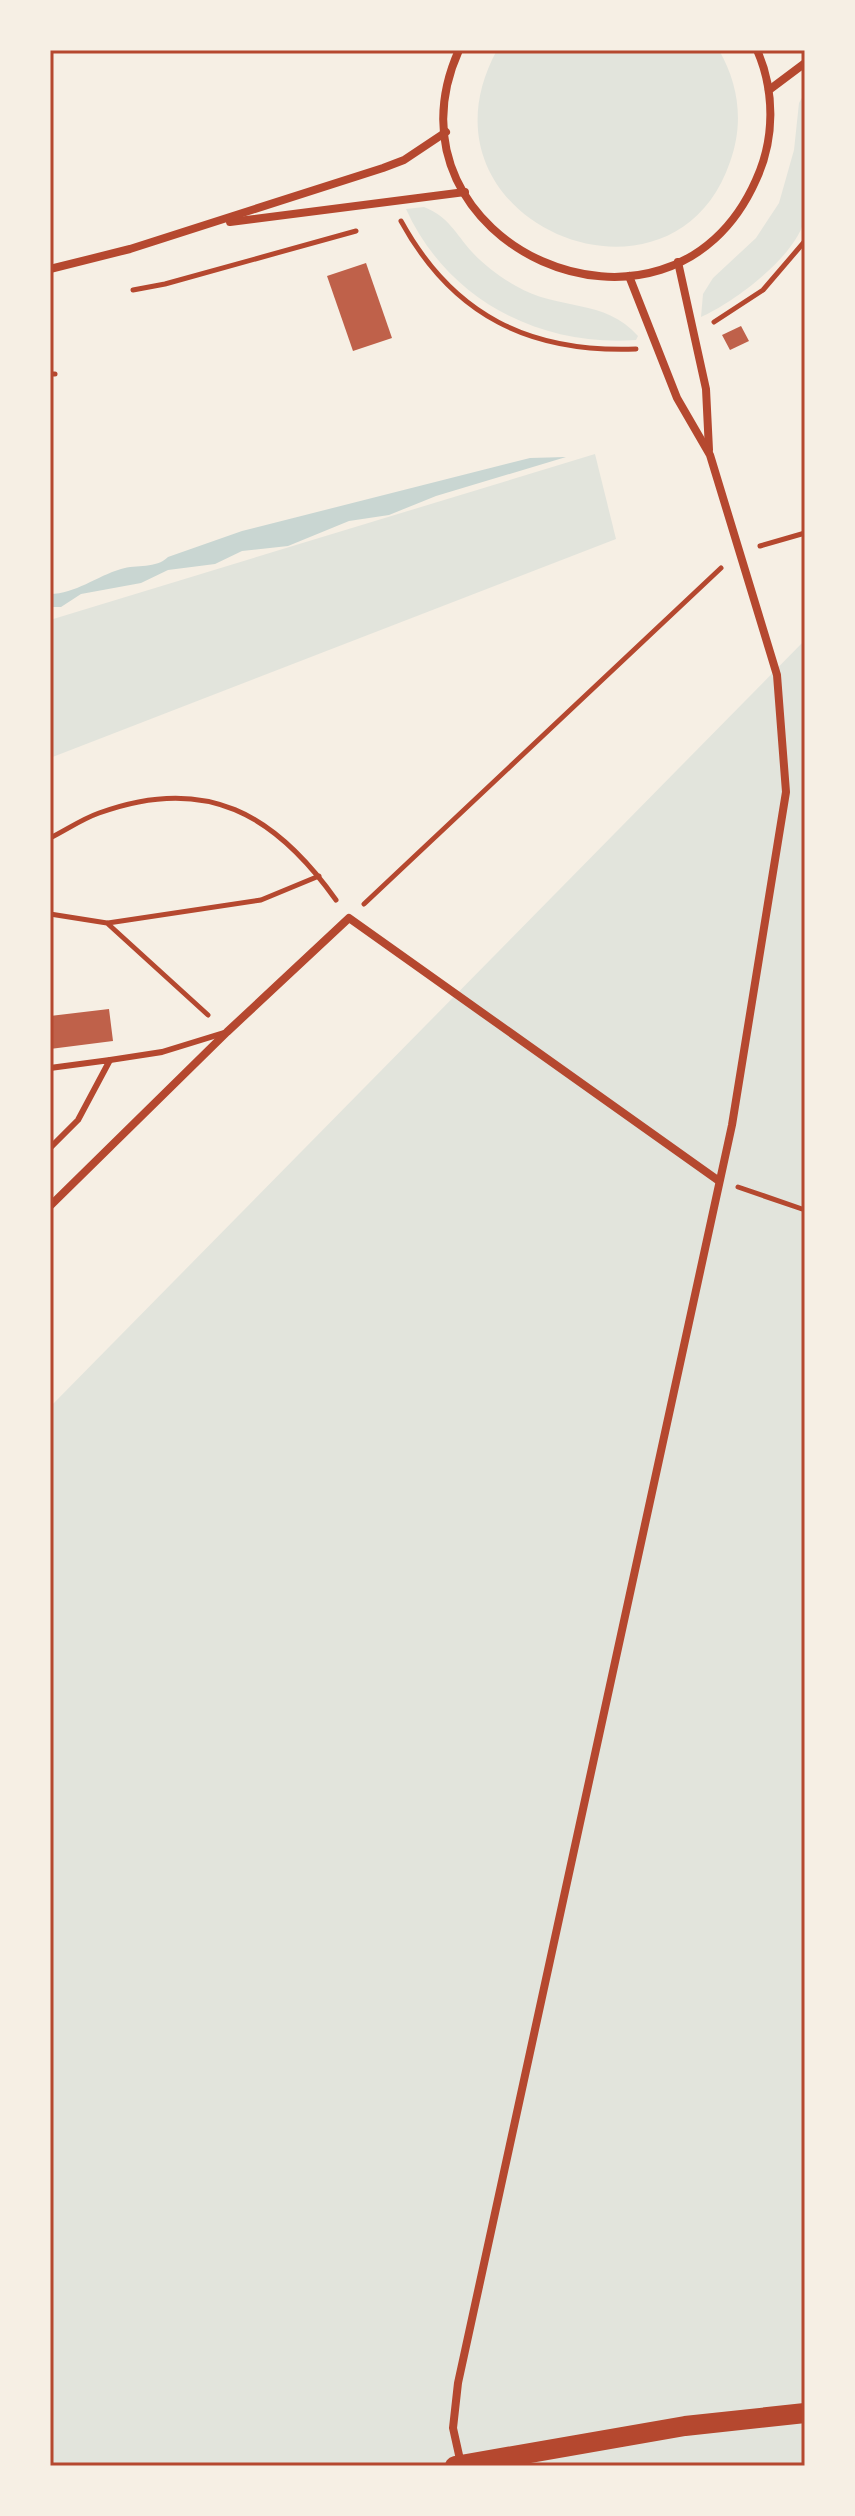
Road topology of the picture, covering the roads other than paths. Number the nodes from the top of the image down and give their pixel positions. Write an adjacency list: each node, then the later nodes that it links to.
1 (459, 50): 5 (street)
2 (757, 50): 4 (street)
3 (805, 63): 4 (street)
4 (769, 90): 8 (street)
5 (446, 132): 6 (street); 7 (street)
6 (465, 192): 7 (street); 10 (street)
7 (209, 225): 9 (street)
8 (678, 262): 10 (street); 11 (street)
9 (50, 269)
10 (629, 276): 11 (street)
11 (710, 455): 16 (street)
12 (227, 1032): 13 (lane); 16 (street); 17 (street)
13 (110, 1060): 14 (lane); 15 (lane)
14 (50, 1068)
15 (50, 1148)
16 (719, 1181): 19 (street)
17 (50, 1206)
18 (805, 2413): 19 (main road)
19 (461, 2465): 20 (main road)
20 (455, 2466)

